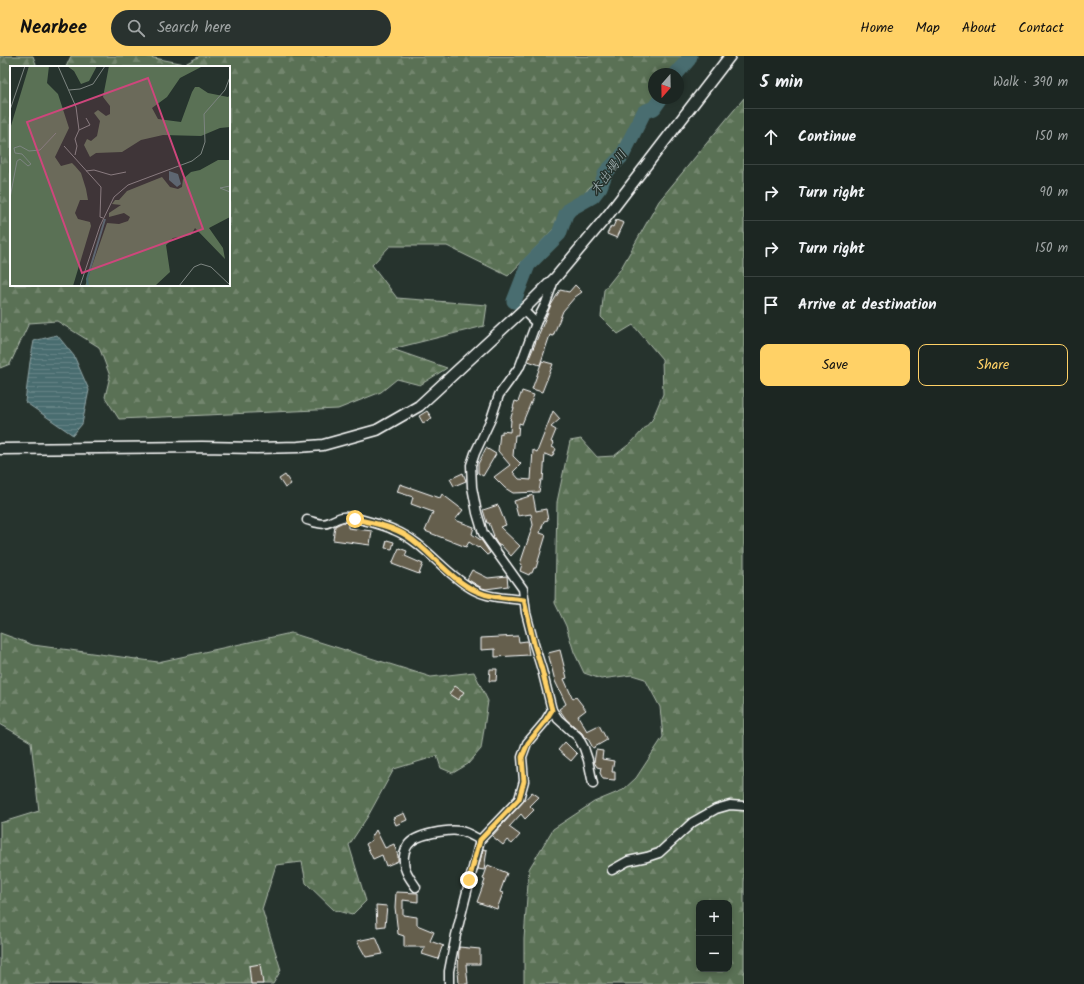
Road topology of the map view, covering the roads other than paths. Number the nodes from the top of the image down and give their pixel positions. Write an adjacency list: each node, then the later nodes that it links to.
1 (730, 56): 2 (street)
2 (556, 277): 3 (street); 4 (street)
3 (523, 310): 4 (street); 5 (street)
4 (536, 323): 7 (street)
5 (0, 449)
6 (307, 520): 7 (street)
7 (524, 600): 8 (street)
8 (552, 710): 9 (street); 11 (street)
9 (593, 784)
10 (744, 806): 12 (street)
11 (480, 840): 13 (street); 14 (street)
12 (612, 870)
13 (416, 887)
14 (449, 984)

